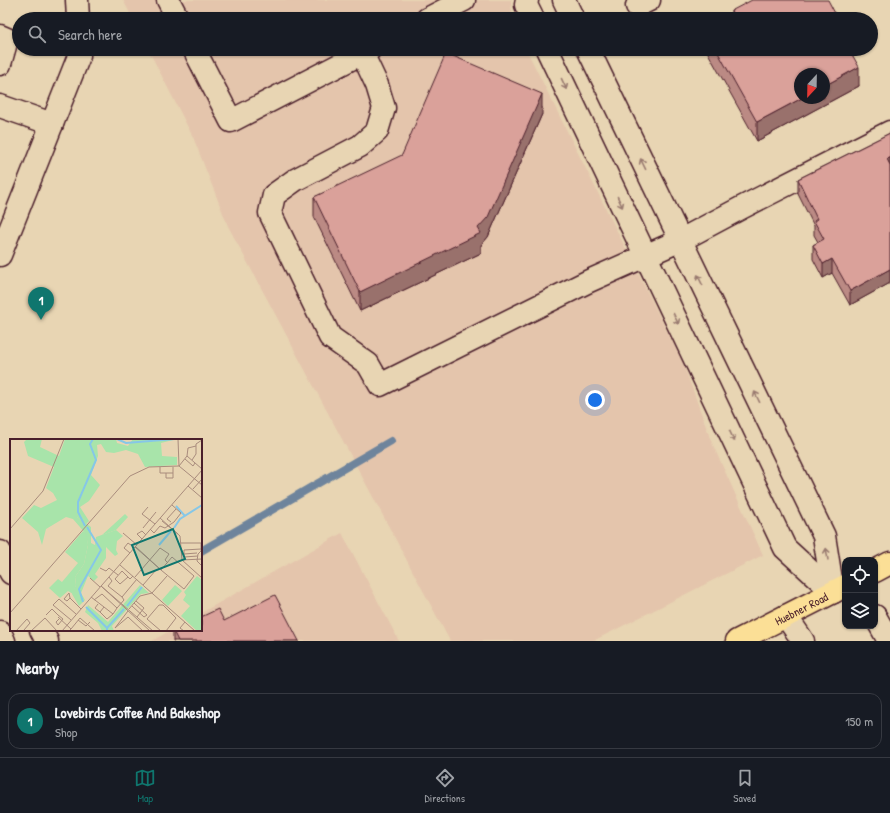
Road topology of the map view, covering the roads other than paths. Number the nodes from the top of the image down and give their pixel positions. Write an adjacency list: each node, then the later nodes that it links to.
1 (77, 0): 6 (lane)
2 (168, 0): 7 (lane)
3 (464, 0): 8 (lane)
4 (527, 0): 9 (lane)
5 (564, 0): 10 (lane)
6 (78, 12)
7 (174, 12)
8 (441, 12)
9 (530, 12)
10 (570, 12)
11 (0, 36): 18 (lane)
12 (79, 56): 20 (lane)
13 (198, 56): 14 (lane)
14 (356, 56)
15 (368, 56): 24 (lane)
16 (550, 56): 24 (lane, one-way to 24)
17 (591, 56): 22 (lane, one-way to 17)
18 (0, 64)
19 (0, 106): 20 (lane)
20 (52, 124): 23 (lane)
21 (890, 132): 22 (lane)
22 (681, 240): 24 (lane); 29 (lane, one-way to 22)
23 (0, 255)
24 (646, 256): 29 (lane, one-way to 29)
25 (0, 552): 28 (lane)
26 (890, 563): 27 (main road)
27 (878, 569)
28 (10, 571)
29 (839, 589): 30 (main road, Huebner Road)
30 (786, 616): 36 (main road, Huebner Road); 37 (lane)
31 (878, 621): 38 (lane)
32 (42, 631): 35 (lane)
33 (0, 632): 34 (lane)
34 (4, 641)
35 (47, 641)
36 (737, 641)
37 (803, 641)
38 (889, 641)

